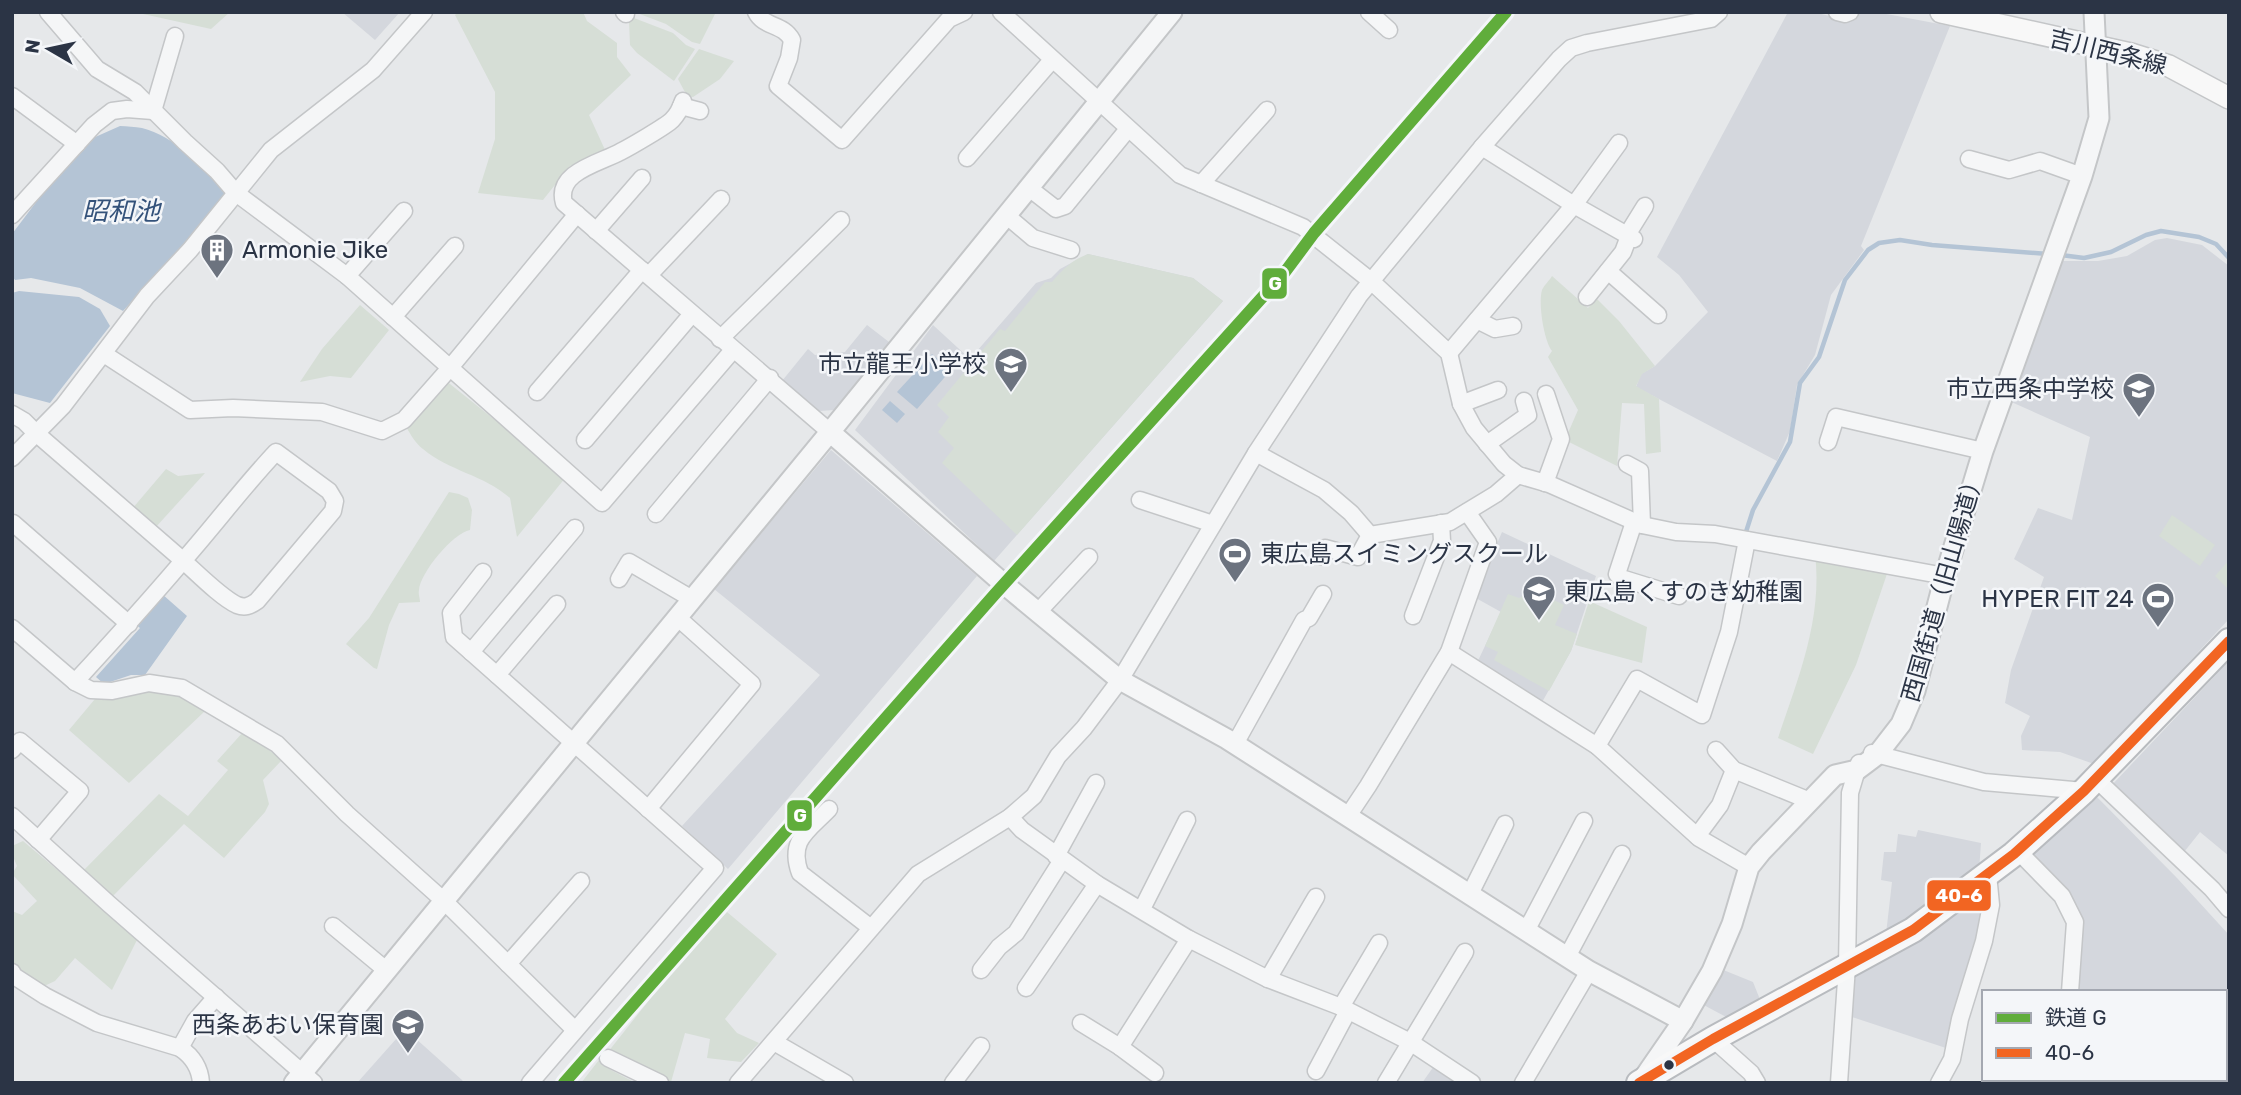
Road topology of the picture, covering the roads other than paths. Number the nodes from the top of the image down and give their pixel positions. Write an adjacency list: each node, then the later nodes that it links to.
1 (48, 12): 21 (street)
2 (424, 12): 33 (street)
3 (756, 12): 4 (street)
4 (964, 12)
5 (1001, 12): 16 (street)
6 (1172, 12): 19 (street)
7 (1369, 12): 13 (street)
8 (1719, 12): 26 (street)
9 (1837, 12): 10 (street)
10 (1850, 12)
11 (1941, 12): 15 (main road, 吉川西条線)
12 (2094, 12): 15 (street, 西国街道（旧山陽道）)
13 (1389, 30)
14 (175, 36): 21 (street)
15 (2096, 47): 18 (main road, 吉川西条線); 29 (street, 西国街道（旧山陽道）)
16 (1052, 60): 19 (street); 27 (street)
17 (12, 96): 25 (street)
18 (2229, 98)
19 (1099, 103): 23 (street); 32 (street)
20 (1267, 110): 31 (street)
21 (153, 111): 25 (street); 33 (street)
22 (700, 111): 38 (street)
23 (1128, 129): 31 (street); 32 (street)
24 (1619, 143): 35 (street)
25 (78, 144): 39 (street)
26 (1482, 147): 35 (street); 49 (street)
27 (967, 158)
28 (1969, 159): 29 (street)
29 (2082, 176): 73 (street, 西国街道（旧山陽道）)
30 (642, 178): 42 (street)
31 (1201, 184): 49 (street)
32 (1029, 188): 40 (street)
33 (236, 192): 48 (street); 59 (street)
34 (721, 199): 47 (street)
35 (1574, 205): 43 (street); 54 (street)
36 (1645, 206): 43 (street)
37 (404, 211): 48 (street)
38 (577, 214): 42 (street); 60 (street)
39 (12, 215)
40 (1007, 216): 45 (street); 68 (street)
41 (841, 220): 56 (street)
42 (596, 231): 47 (street)
43 (1630, 237): 46 (street)
44 (455, 246): 53 (street)
45 (1071, 250)
46 (1608, 271): 50 (street); 52 (street)
47 (645, 273): 51 (street); 63 (street)
48 (347, 276): 53 (street)
49 (1371, 281): 58 (street); 74 (street)
50 (1587, 298)
51 (692, 314): 56 (street); 70 (street)
52 (1658, 316)
53 (393, 317): 60 (street)
54 (1477, 320): 55 (street); 58 (street)
55 (1513, 326)
56 (720, 339): 57 (street)
57 (733, 350): 60 (street); 61 (street)
58 (1449, 353): 66 (street)
59 (104, 354): 60 (street); 69 (street)
60 (450, 369)
61 (769, 378): 68 (street); 81 (street)
62 (1498, 390): 66 (street)
63 (537, 392)
64 (1546, 394): 78 (street)
65 (1524, 401): 72 (street)
66 (1461, 404): 72 (street)
67 (12, 414): 69 (street)
68 (830, 432): 97 (street); 99 (street)
69 (37, 434): 75 (street); 91 (street)
70 (585, 440)
71 (1828, 442): 73 (street)
72 (1487, 444): 77 (street)
73 (1983, 451): 93 (street, 西国街道（旧山陽道）)
74 (1256, 453): 83 (street); 87 (street)
75 (12, 458)
76 (1627, 464): 84 (street)
77 (1518, 475): 78 (street); 80 (street)
78 (1545, 483): 84 (street)
79 (1140, 500): 83 (street)
80 (1467, 512): 82 (street); 106 (street)
81 (656, 514)
82 (1441, 523): 87 (street); 100 (street)
83 (1213, 524): 108 (street)
84 (1638, 524): 88 (street); 96 (street)
85 (12, 525): 102 (street)
86 (575, 528): 105 (street)
87 (1370, 535): 89 (street)
88 (1746, 540): 93 (street); 112 (street)
89 (1321, 556)
90 (1088, 557): 99 (street)
91 (184, 561): 91 (street); 102 (street)
92 (483, 572): 105 (street)
93 (1945, 576): 115 (street, 西国街道（旧山陽道）)
94 (619, 579): 97 (street)
95 (1323, 594): 111 (street)
96 (1679, 596)
97 (692, 599): 101 (street)
98 (556, 604): 107 (street)
99 (1038, 612): 108 (street)
100 (1413, 616)
101 (677, 617): 110 (street); 120 (street)
102 (129, 624): 109 (street)
103 (12, 628): 109 (street)
104 (2229, 641): 118 (highway)
105 (471, 652): 107 (street)
106 (1449, 652): 112 (street); 123 (street)
107 (497, 675): 110 (street)
108 (1120, 680): 111 (street); 124 (street)
109 (75, 682): 139 (street)
110 (575, 743): 120 (street); 139 (street)
111 (1235, 744): 123 (street)
112 (1597, 746): 128 (street)
113 (12, 750): 129 (street)
114 (1716, 750): 116 (street)
115 (1866, 760): 118 (street); 119 (street, 西国街道（旧山陽道）); 150 (street)
116 (1734, 770): 119 (street); 128 (street)
117 (1096, 783): 132 (street)
118 (2090, 785): 130 (highway); 141 (street)
119 (1810, 800): 133 (street, 西国街道（旧山陽道）)
120 (648, 809): 162 (street)
121 (829, 809): 143 (street)
122 (12, 816): 129 (street)
123 (1348, 816): 137 (street)
124 (1010, 817): 132 (street); 143 (street)
125 (1187, 820): 140 (street)
126 (1584, 821): 144 (street)
127 (1505, 824): 137 (street)
128 (1697, 836): 133 (street)
129 (38, 840): 158 (street)
130 (2018, 851): 134 (highway); 157 (street)
131 (1622, 853): 148 (street)
132 (1059, 858): 136 (street); 152 (street)
133 (1749, 867): 160 (street, 西国街道（旧山陽道）)
134 (1988, 874): 150 (highway); 185 (street)
135 (581, 881): 149 (street)
136 (1097, 884): 140 (street); 156 (street)
137 (1470, 894): 144 (street)
138 (1316, 897): 155 (street)
139 (443, 900): 149 (street); 151 (street)
140 (1142, 909): 145 (street)
141 (2229, 909)
142 (332, 926): 151 (street)
143 (871, 928): 164 (street)
144 (1526, 931): 148 (street)
145 (1189, 939): 155 (street); 167 (street)
146 (1379, 943): 159 (street)
147 (1465, 952): 165 (street)
148 (1567, 957): 153 (street)
149 (508, 964): 162 (street)
150 (1847, 966): 163 (highway); 184 (street)
151 (386, 970): 172 (street)
152 (981, 971)
153 (1589, 971): 160 (street); 182 (street)
154 (12, 972): 168 (street)
155 (1268, 979): 159 (street)
156 (1026, 988)
157 (2070, 990)
158 (216, 997): 168 (street); 172 (street)
159 (1345, 1009): 165 (street); 170 (street)
160 (1683, 1021): 173 (street, 西国街道（旧山陽道）)
161 (1081, 1023): 167 (street)
162 (575, 1030): 175 (street)
163 (1713, 1040): 173 (highway); 183 (street)
164 (774, 1042): 177 (street); 178 (street)
165 (1410, 1042): 180 (street); 181 (street)
166 (981, 1046): 179 (street)
167 (1120, 1047): 171 (street)
168 (180, 1048): 174 (street)
169 (608, 1058): 176 (street)
170 (1315, 1071)
171 (1155, 1073)
172 (304, 1079)
173 (1640, 1082)
174 (201, 1083)
175 (530, 1083)
176 (660, 1083)
177 (738, 1083)
178 (845, 1083)
179 (953, 1083)
180 (1386, 1083)
181 (1472, 1083)
182 (1523, 1083)
183 (1757, 1083)
184 (1839, 1083)
185 (1939, 1083)

